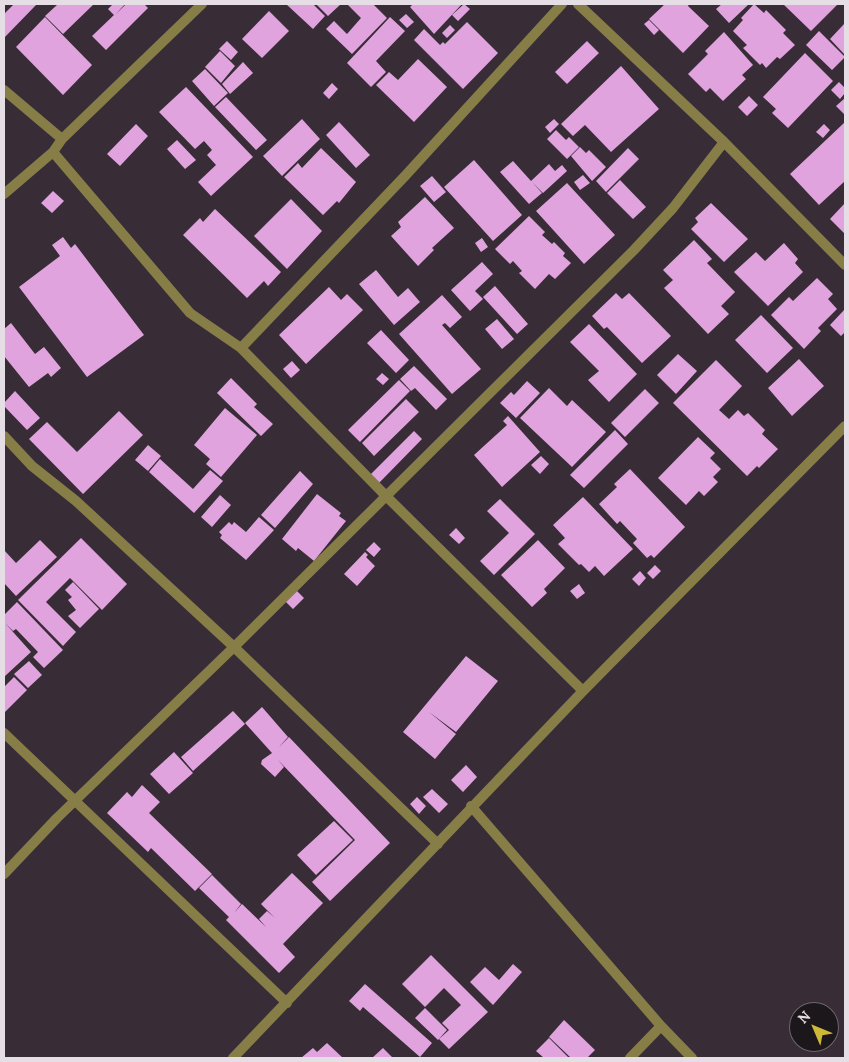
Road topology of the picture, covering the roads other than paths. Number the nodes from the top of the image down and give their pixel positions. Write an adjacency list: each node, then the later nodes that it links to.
1 (202, 4): 5 (street)
2 (562, 4): 10 (street)
3 (578, 4): 6 (street)
4 (4, 90): 5 (street)
5 (62, 139): 7 (street)
6 (724, 142): 9 (street); 13 (street)
7 (53, 152): 8 (street); 10 (street)
8 (4, 194)
9 (845, 265)
10 (241, 348): 13 (street)
11 (845, 426): 15 (street)
12 (4, 436): 14 (street)
13 (385, 495): 14 (street); 15 (street)
14 (234, 647): 17 (street); 19 (street)
15 (582, 691): 18 (street)
16 (4, 733): 17 (street)
17 (76, 801): 20 (street); 21 (street)
18 (471, 806): 19 (street); 22 (street)
19 (438, 844): 21 (street)
20 (4, 874)
21 (287, 1003): 23 (street)
22 (661, 1026): 24 (street); 25 (street)
23 (233, 1058)
24 (630, 1058)
25 (692, 1058)

